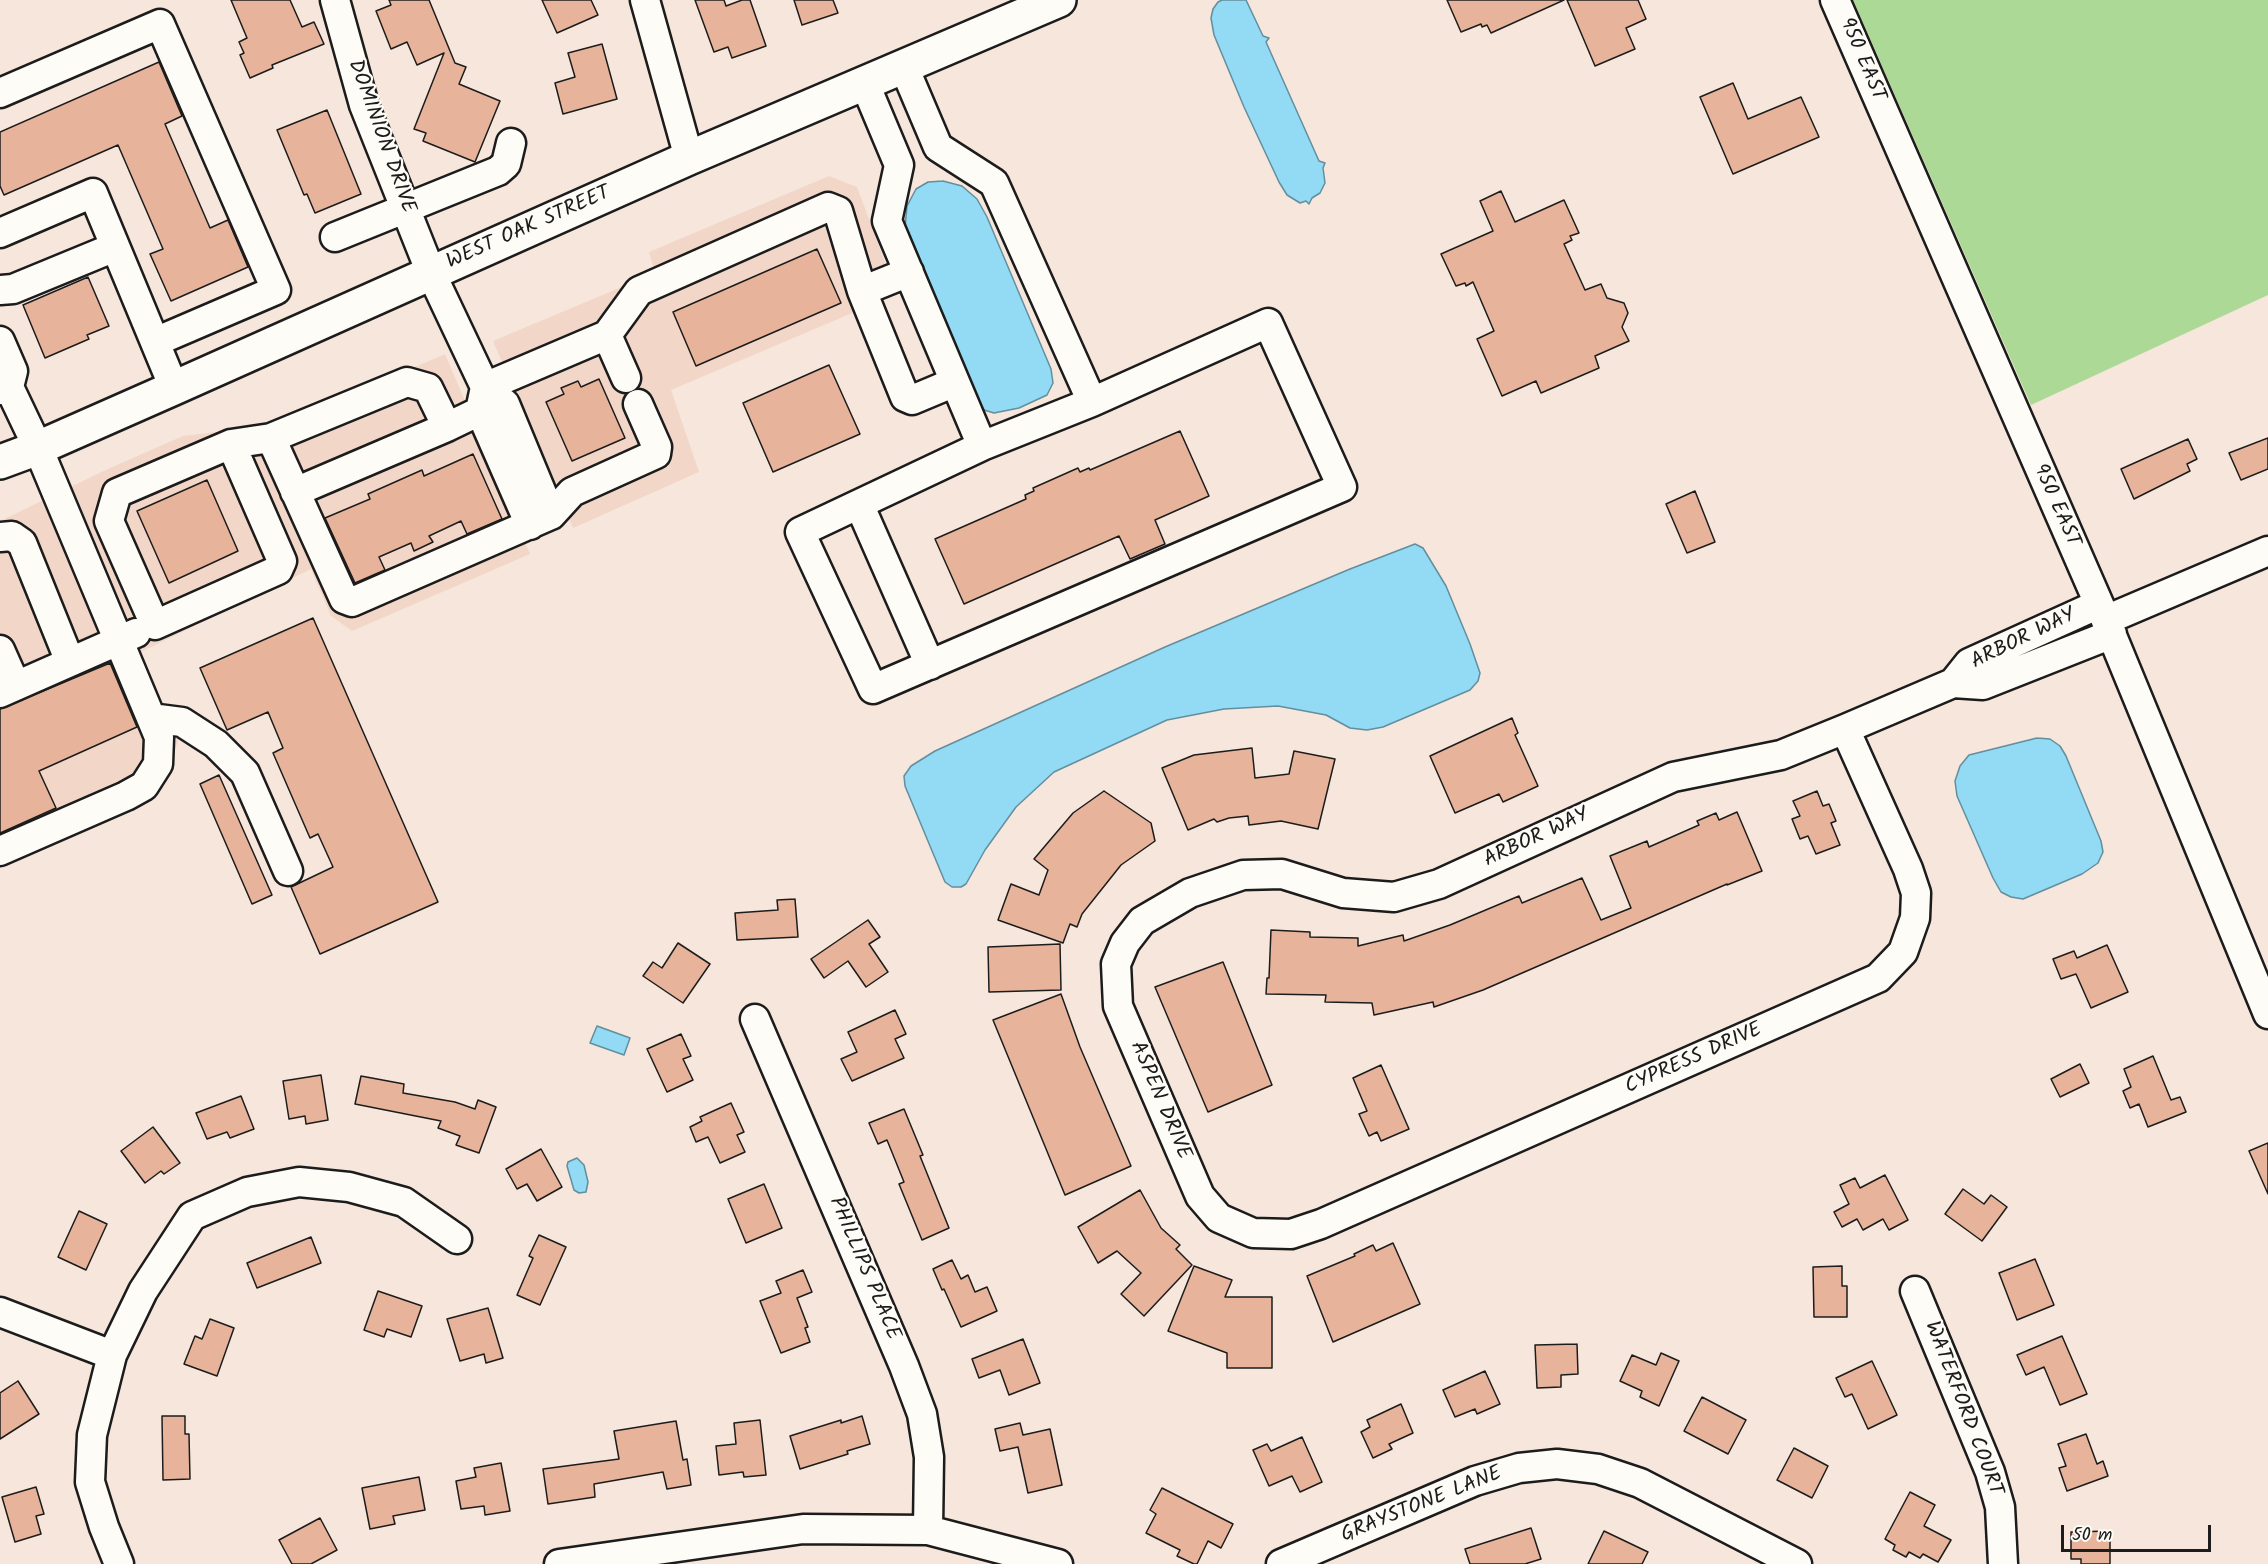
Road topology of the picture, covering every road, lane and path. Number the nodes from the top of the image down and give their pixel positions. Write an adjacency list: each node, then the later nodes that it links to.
1 (335, 0): 12 (street, DOMINION DRIVE)
2 (645, 0): 10 (street)
3 (1059, 0): 5 (main road, WEST OAK STREET)
4 (1835, 0): 39 (street, 950 EAST)
5 (903, 67): 6 (main road, WEST OAK STREET); 9 (street)
6 (865, 84): 10 (main road, WEST OAK STREET); 11 (street)
7 (0, 93): 22 (street)
8 (511, 143): 12 (street)
9 (938, 147): 11 (street); 27 (street)
10 (689, 158): 17 (main road, WEST OAK STREET)
11 (899, 165): 16 (street)
12 (405, 208): 14 (street); 17 (street, DOMINION DRIVE)
13 (0, 233): 15 (street)
14 (335, 237)
15 (115, 247): 18 (street); 22 (street)
16 (909, 272): 19 (street); 23 (street)
17 (431, 273): 24 (main road, WEST OAK STREET); 26 (street, DOMINION DRIVE)
18 (0, 290)
19 (862, 291): 20 (street); 23 (street)
20 (607, 335): 26 (street); 36 (street)
21 (0, 341): 25 (street)
22 (155, 342): 24 (street)
23 (955, 382): 31 (street)
24 (174, 388): 32 (main road, WEST OAK STREET)
25 (5, 389): 32 (street)
26 (482, 399): 28 (street); 36 (street)
27 (1092, 402): 31 (street); 44 (street)
28 (447, 427): 29 (street); 34 (street)
29 (271, 438): 30 (street); 34 (street)
30 (231, 444): 40 (street); 40 (street)
31 (982, 446): 35 (street)
32 (38, 447): 33 (main road, WEST OAK STREET); 41 (street)
33 (0, 462)
34 (296, 492): 36 (street)
35 (859, 504): 44 (street); 44 (street)
36 (540, 520)
37 (0, 537): 43 (street)
38 (2268, 551): 39 (street, ARBOR WAY)
39 (2105, 619): 47 (street, ARBOR WAY); 51 (street, 950 EAST)
40 (154, 625): 41 (street)
41 (118, 641): 43 (street); 46 (street)
42 (0, 650): 45 (street)
43 (70, 662): 45 (street)
44 (930, 665)
45 (8, 690)
46 (151, 718): 48 (street); 49 (street)
47 (1845, 729): 50 (street, ARBOR WAY); 53 (street, CYPRESS DRIVE)
48 (0, 851)
49 (288, 871)
50 (1125, 943): 53 (street, ASPEN DRIVE)
51 (2268, 1014)
52 (755, 1018): 58 (street, PHILLIPS PLACE)
53 (1253, 1233)
54 (457, 1239): 57 (street)
55 (1915, 1291): 64 (street, WATERFORD COURT)
56 (0, 1312): 57 (street)
57 (112, 1355): 59 (street)
58 (928, 1530): 60 (street); 61 (street)
59 (119, 1564)
60 (559, 1564)
61 (1058, 1564)
62 (1281, 1564): 63 (street, GRAYSTONE LANE)
63 (1797, 1564)
64 (2003, 1564)

